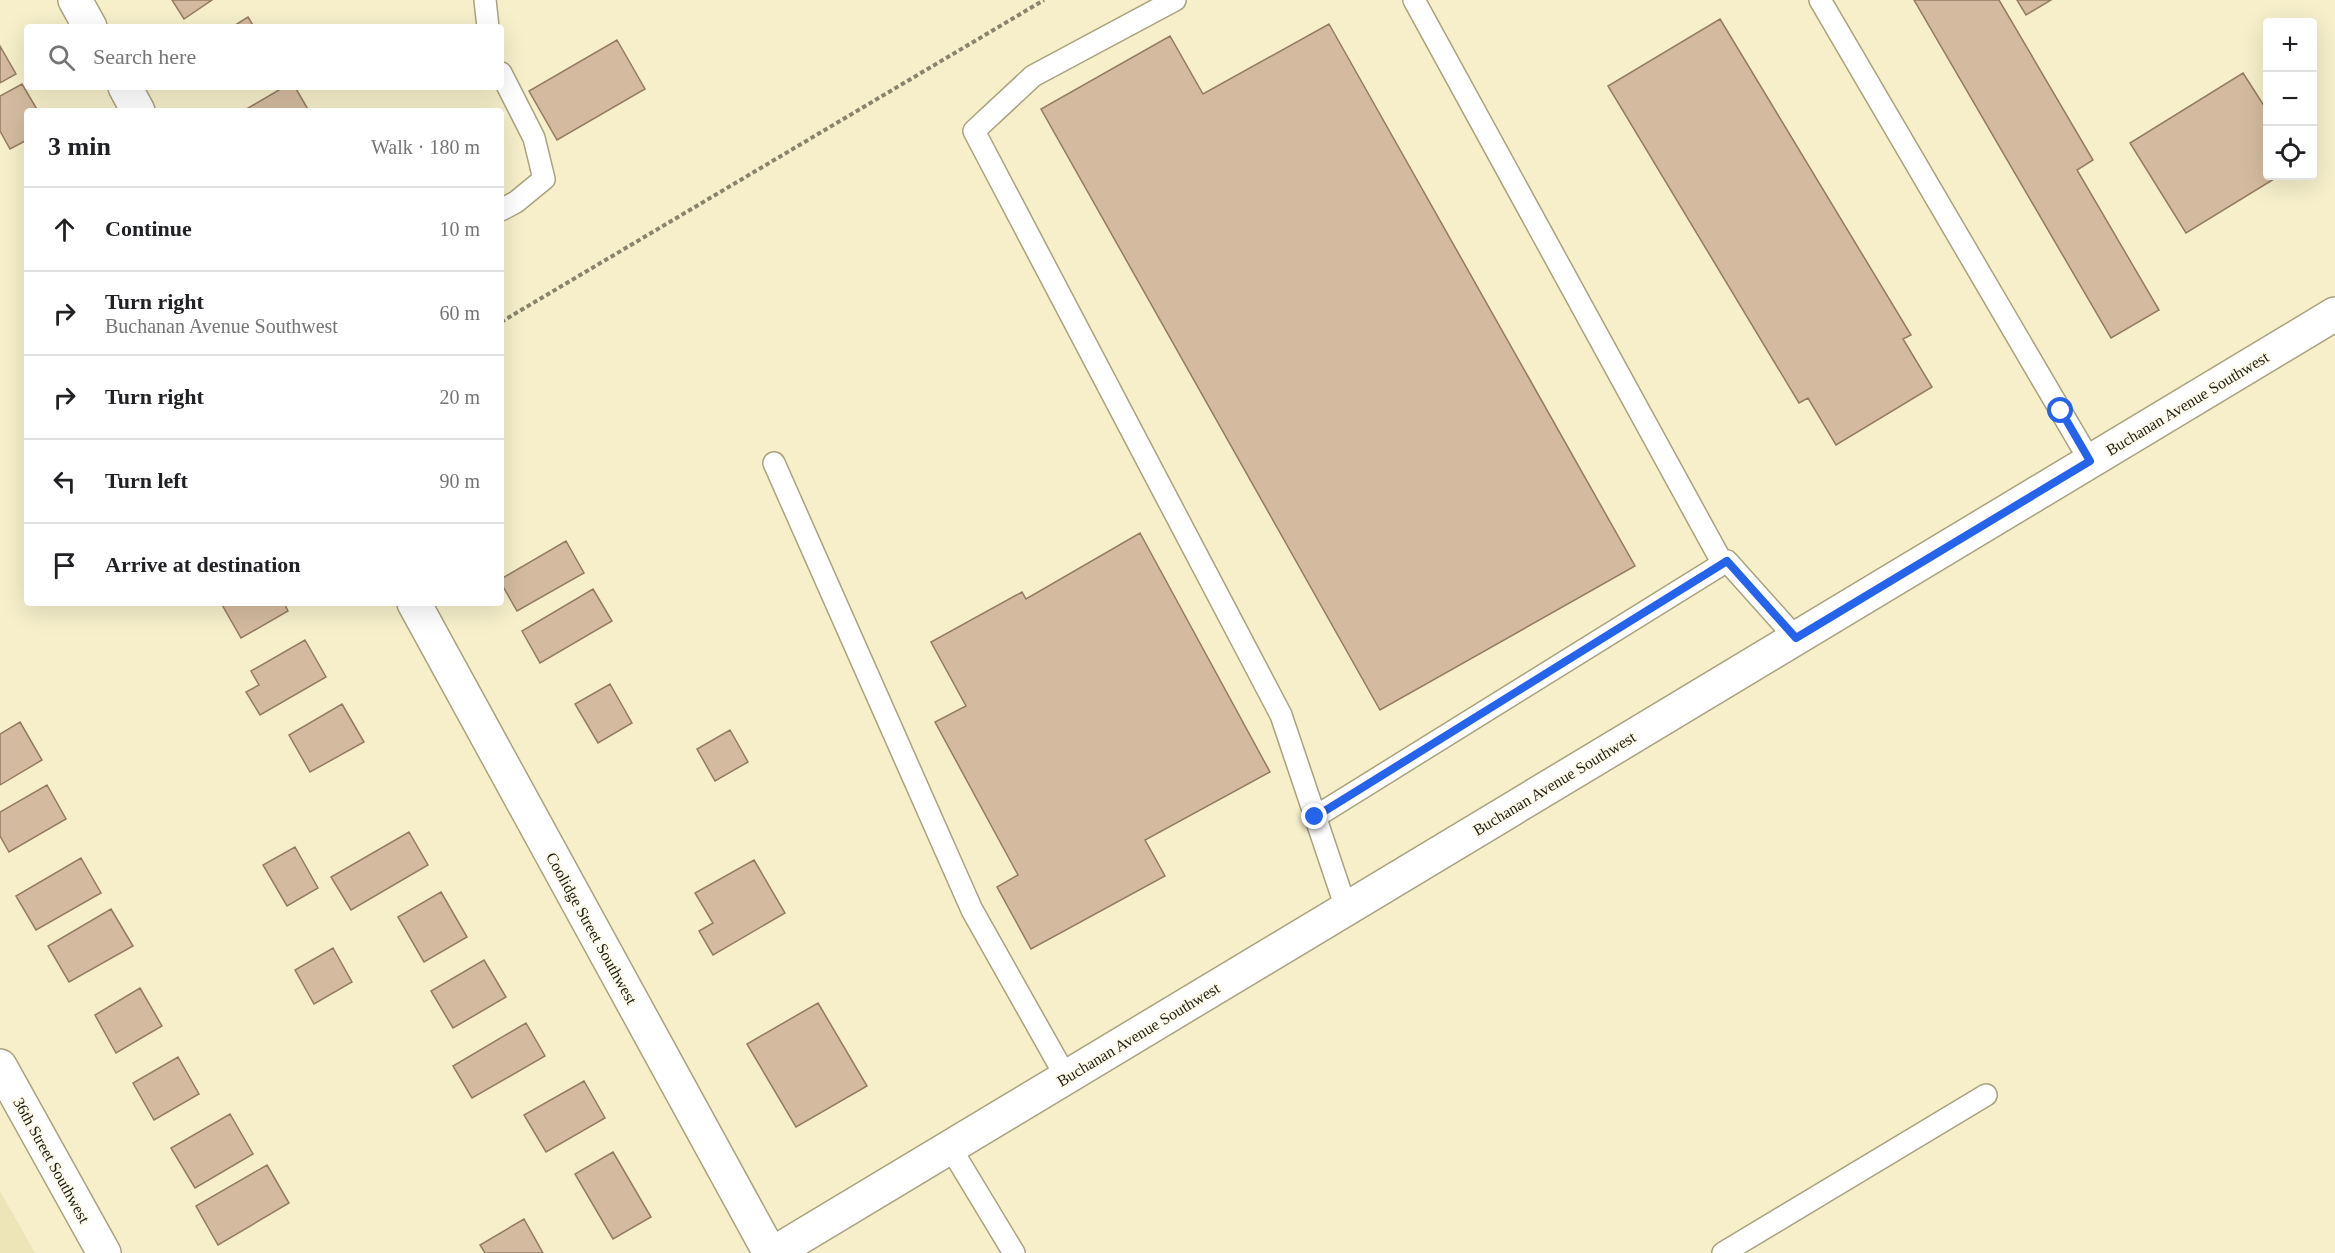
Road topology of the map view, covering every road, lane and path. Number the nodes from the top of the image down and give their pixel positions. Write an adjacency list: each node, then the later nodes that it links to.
1 (75, 0): 7 (street)
2 (485, 0): 8 (lane)
3 (1044, 0): 14 (path)
4 (1175, 0): 20 (lane)
5 (1414, 0): 17 (lane)
6 (1820, 0): 15 (lane)
7 (88, 24)
8 (488, 24)
9 (504, 79): 12 (lane)
10 (126, 90): 11 (street)
11 (136, 108)
12 (504, 208)
13 (2335, 314): 15 (street, Buchanan Avenue Southwest)
14 (504, 320)
15 (2090, 461): 19 (street, Buchanan Avenue Southwest)
16 (774, 463): 23 (lane)
17 (1723, 564): 19 (lane); 20 (lane)
18 (416, 606): 27 (street, Coolidge Street Southwest)
19 (1796, 638): 21 (street, Buchanan Avenue Southwest)
20 (1315, 817): 21 (lane)
21 (1346, 908): 23 (street, Buchanan Avenue Southwest)
22 (0, 1066): 26 (street, 36th Street Southwest)
23 (1066, 1077): 25 (street, Buchanan Avenue Southwest)
24 (1986, 1095): 29 (lane)
25 (950, 1147): 27 (street, Buchanan Avenue Southwest); 28 (lane)
26 (104, 1253)
27 (772, 1253)
28 (1014, 1253)
29 (1723, 1253)

